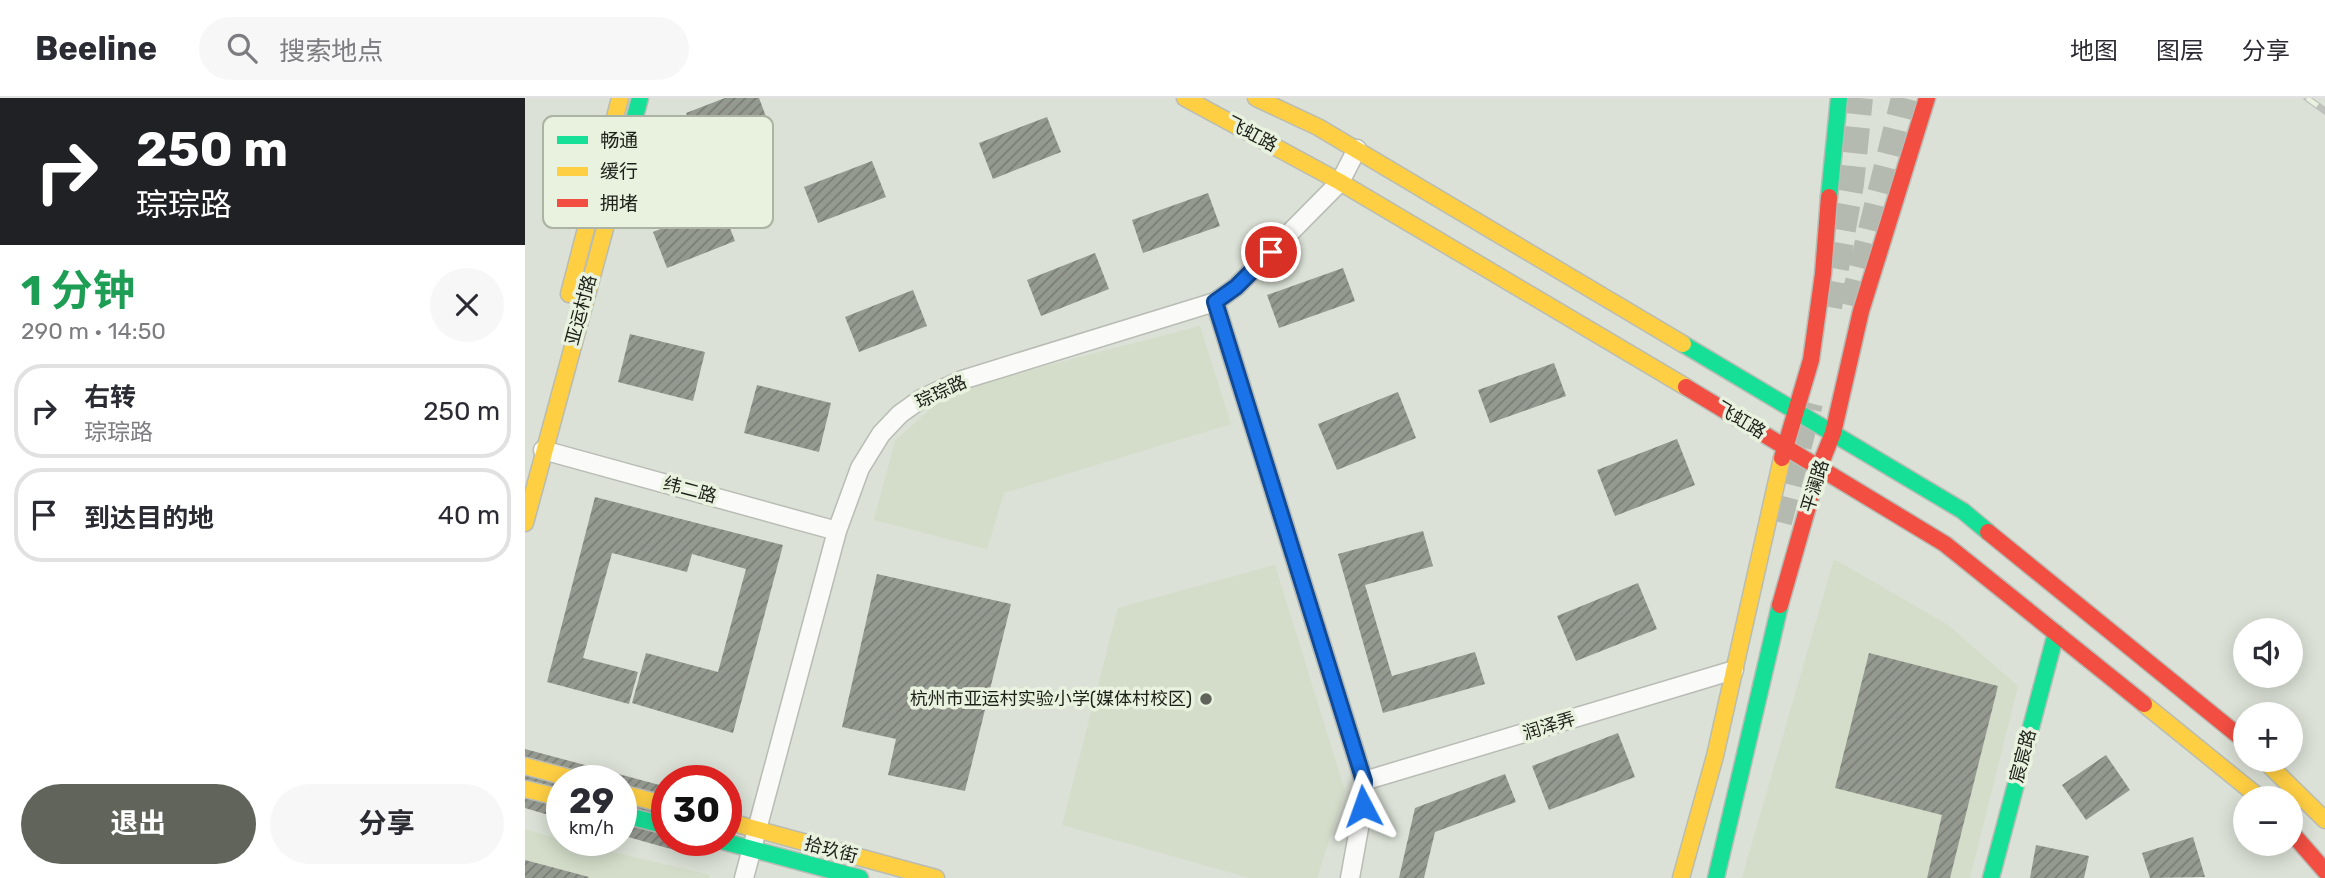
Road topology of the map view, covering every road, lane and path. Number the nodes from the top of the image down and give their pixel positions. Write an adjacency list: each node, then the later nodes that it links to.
1 (620, 98): 7 (main road, 亚运村路)
2 (640, 98): 8 (main road, 亚运村路)
3 (1185, 98): 10 (main road, 飞虹路)
4 (1256, 98): 9 (main road, 飞虹路)
5 (1839, 98): 15 (main road, 平澜路)
6 (1927, 98): 16 (main road, 平澜路)
7 (615, 116)
8 (634, 116)
9 (1357, 149): 10 (street, 琮琮路); 15 (main road, 飞虹路)
10 (1340, 182): 13 (street, 琮琮路); 17 (main road, 飞虹路)
11 (586, 228): 14 (main road, 亚运村路)
12 (600, 228): 18 (main road, 亚运村路)
13 (1215, 302): 21 (street, 琮琮路); 28 (street)
14 (564, 311)
15 (1800, 413): 16 (main road, 飞虹路); 17 (main road, 平澜路)
16 (1833, 433): 19 (main road, 平澜路); 24 (main road, 飞虹路)
17 (1786, 447): 19 (main road, 飞虹路); 23 (main road, 平澜路)
18 (532, 451): 20 (main road, 亚运村路); 21 (street, 纬二路)
19 (1819, 468): 22 (main road, 飞虹路); 44 (main road, 平澜路)
20 (525, 523)
21 (837, 531): 34 (street, 琮琮路)
22 (2056, 633): 29 (main road, 飞虹路); 45 (main road, 宸宸路)
23 (1734, 670): 28 (street, 润泽弄); 43 (main road, 平澜路)
24 (2233, 731)
25 (525, 766): 26 (main road)
26 (546, 772)
27 (2277, 772): 32 (main road)
28 (1364, 781): 42 (street)
29 (2245, 786)
30 (525, 789): 31 (main road)
31 (546, 795)
32 (2325, 820)
33 (742, 826): 34 (main road, 拾玖街)
34 (757, 830): 37 (street, 琮琮路); 41 (main road, 拾玖街)
35 (742, 846): 37 (main road, 拾玖街)
36 (2303, 846): 38 (main road)
37 (752, 849): 39 (street, 琮琮路); 40 (main road, 拾玖街)
38 (2325, 871)
39 (744, 878)
40 (860, 878)
41 (936, 878)
42 (1349, 878)
43 (1681, 878)
44 (1716, 878)
45 (1991, 878)

